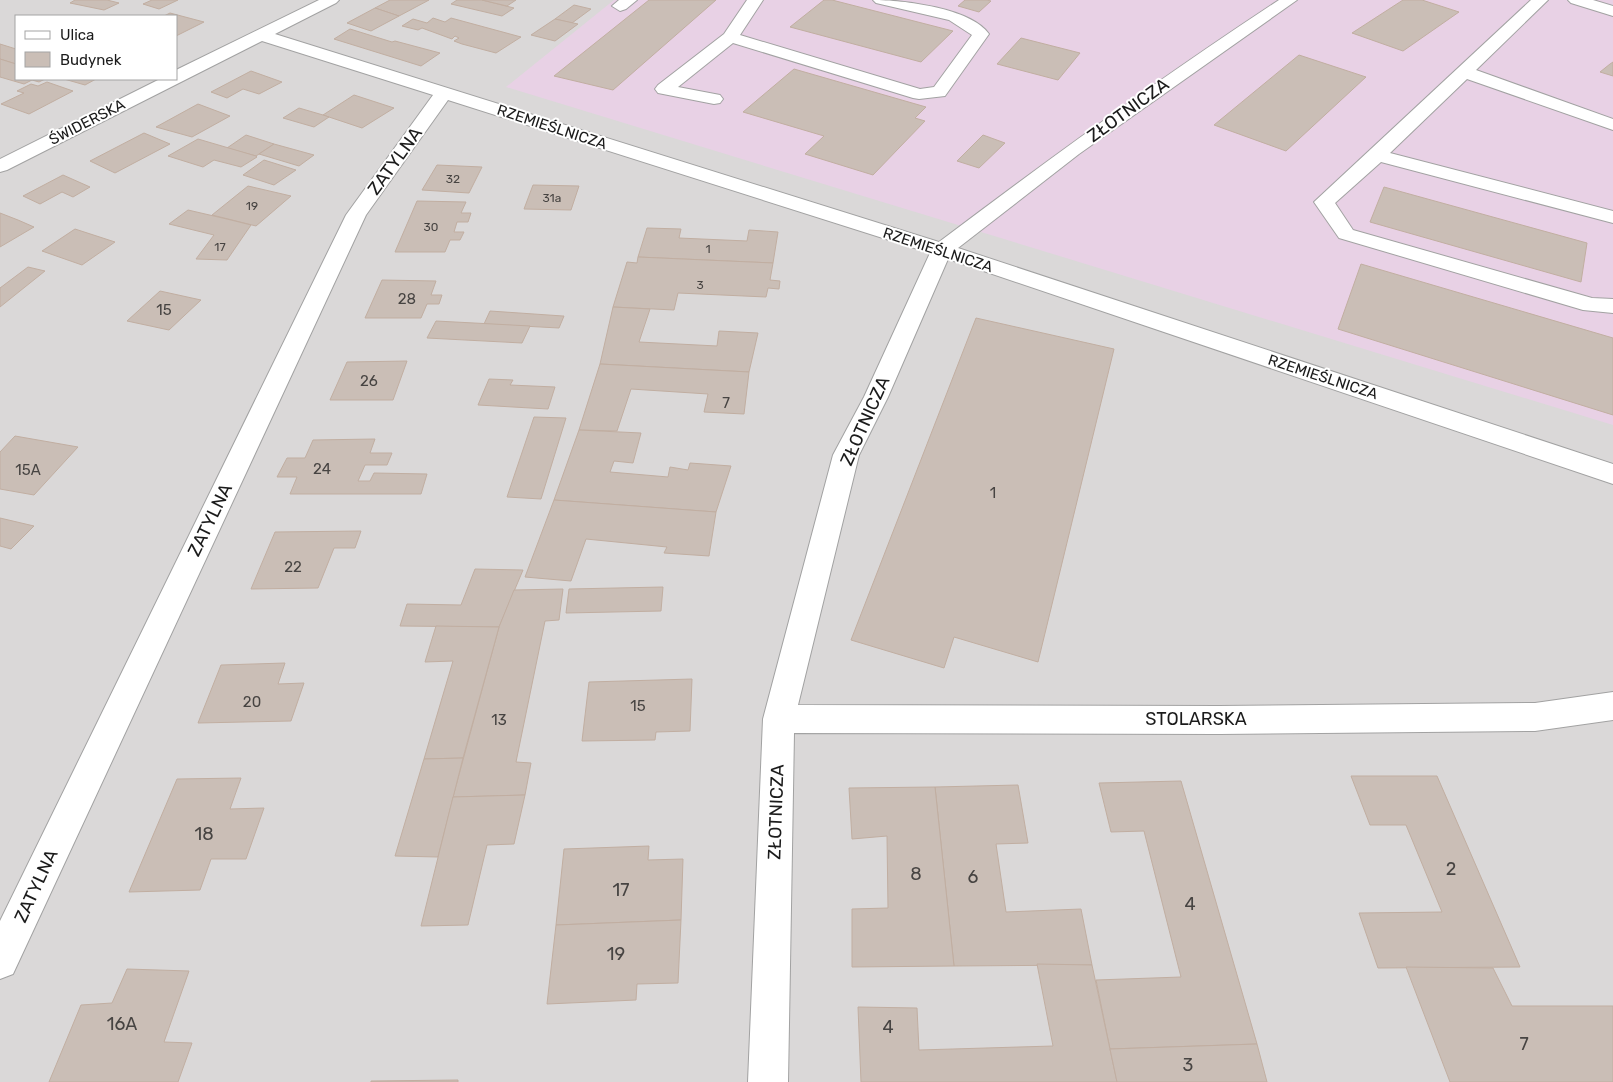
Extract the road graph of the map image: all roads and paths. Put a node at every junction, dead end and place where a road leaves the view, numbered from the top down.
1 (331, 0) edge
2 (755, 0) edge
3 (881, 0) edge
4 (1289, 0) edge
5 (1540, 0) edge
6 (1576, 0) edge
7 (1613, 11) edge
8 (260, 35) junction
9 (730, 37) junction
10 (1464, 72) junction
11 (178, 76) edge
12 (171, 80) edge
13 (444, 93) junction
14 (714, 99) dead end
15 (1613, 125) edge
16 (1377, 154) junction
17 (0, 166) edge
18 (1613, 217) edge
19 (942, 250) junction
20 (1613, 306) edge
21 (1613, 474) edge
22 (1613, 706) edge
23 (778, 719) junction
24 (0, 961) edge
25 (768, 1082) edge

1 - 8 street, ŚWIDERSKA
2 - 9 street
3 - 9 street
4 - 19 street, ZŁOTNICZA
5 - 10 street
6 - 7 street
8 - 11 street, ŚWIDERSKA
8 - 13 street, RZEMIEŚLNICZA
9 - 14 street
10 - 15 street
10 - 16 street
12 - 17 street, ŚWIDERSKA
13 - 19 street, RZEMIEŚLNICZA
13 - 24 street, ZATYLNA
16 - 18 street
16 - 20 street
19 - 21 street, RZEMIEŚLNICZA
19 - 23 street, ZŁOTNICZA
22 - 23 street, STOLARSKA
23 - 25 street, ZŁOTNICZA

